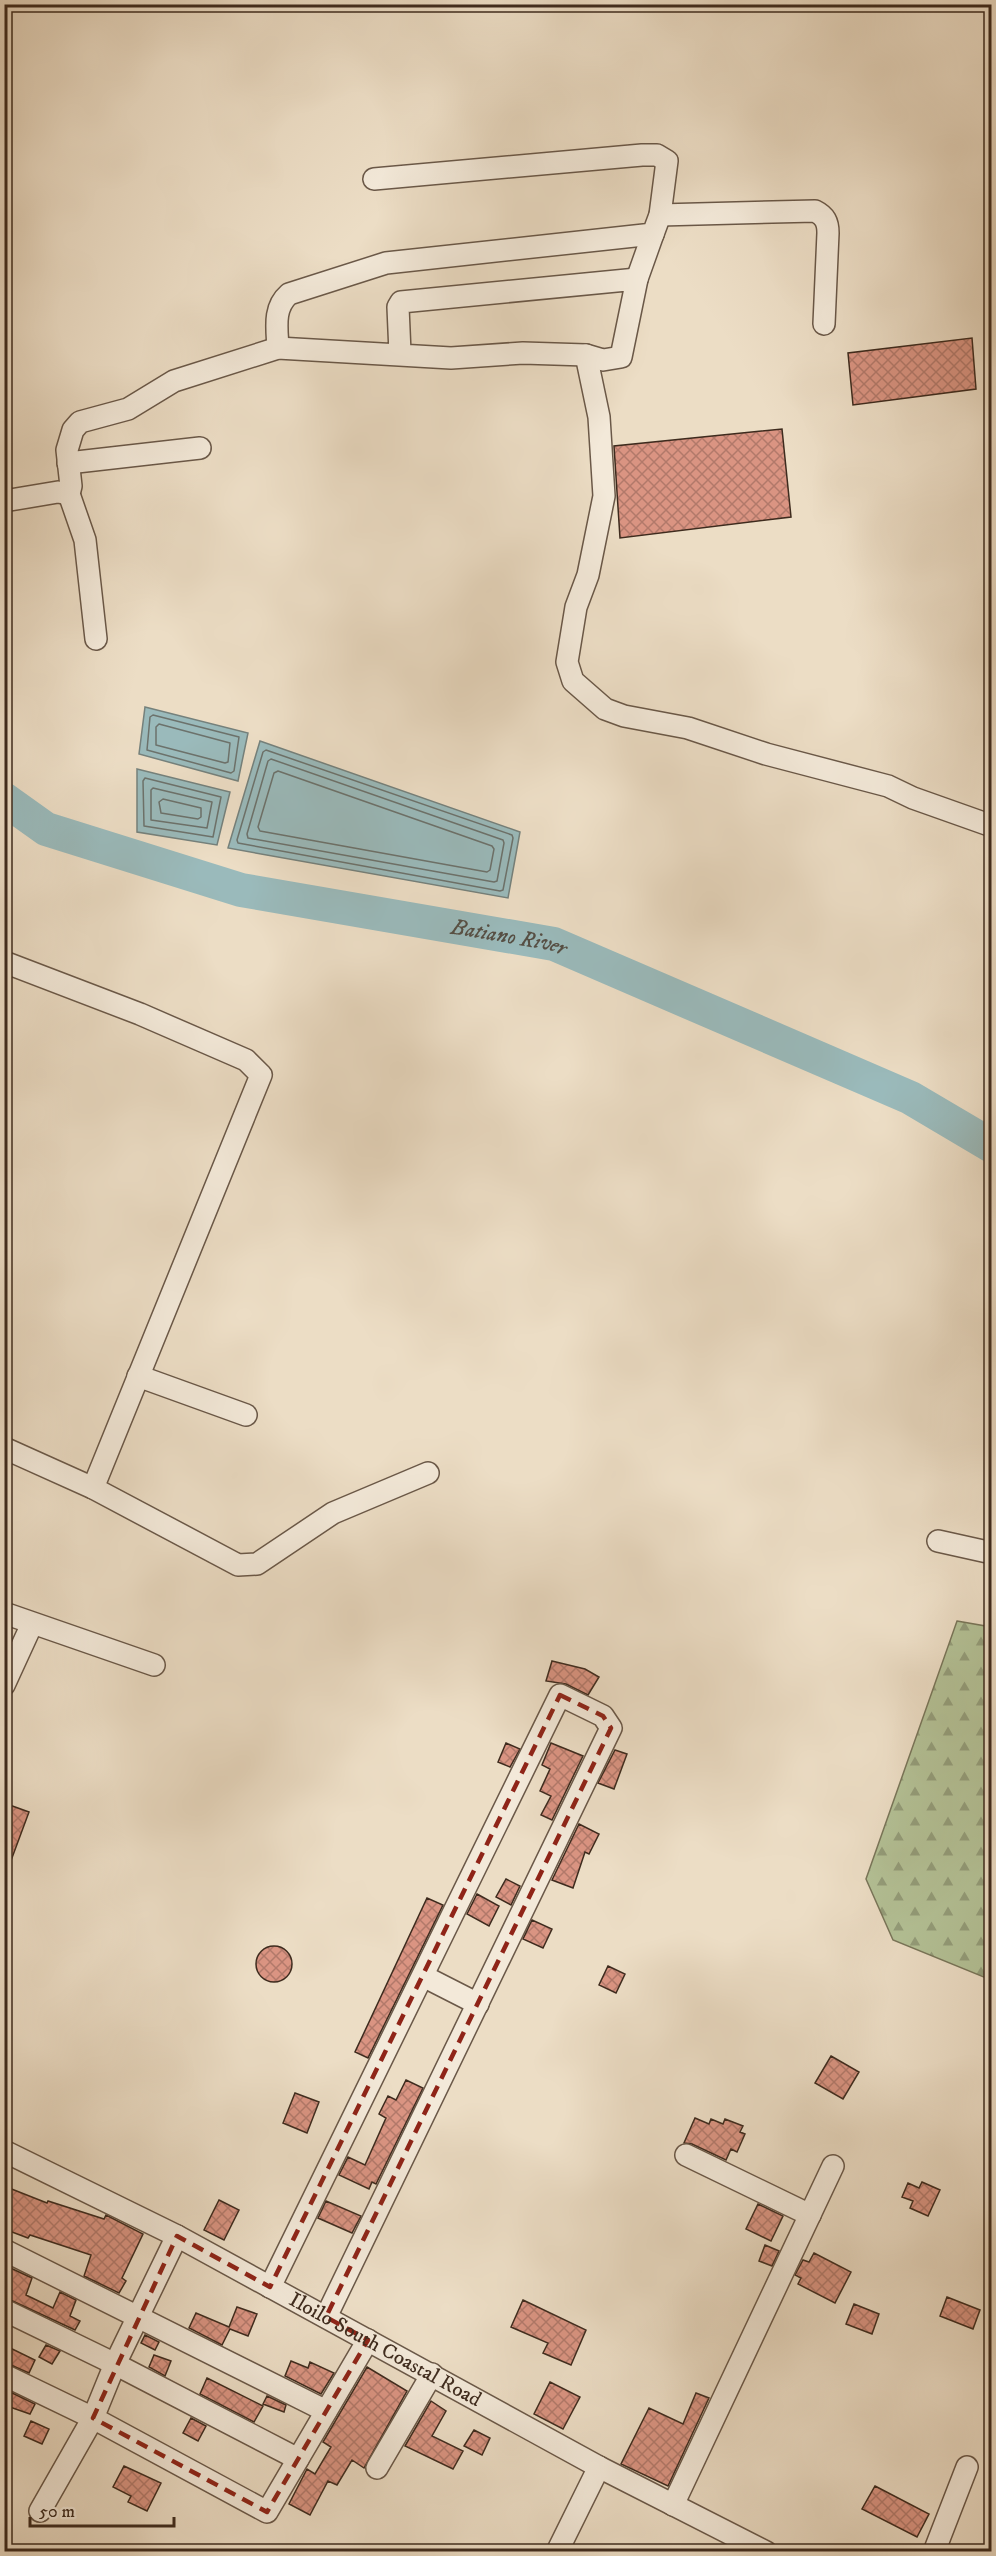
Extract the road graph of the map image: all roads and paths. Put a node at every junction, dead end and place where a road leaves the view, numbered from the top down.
1 (374, 179) dead end
2 (657, 225) junction
3 (637, 279) junction
4 (824, 324) dead end
5 (278, 348) junction
6 (400, 353) junction
7 (586, 355) junction
8 (200, 448) dead end
9 (68, 463) junction
10 (69, 494) junction
11 (4, 501) edge
12 (96, 639) dead end
13 (992, 826) edge
14 (4, 963) edge
15 (138, 1376) junction
16 (246, 1415) dead end
17 (4, 1448) edge
18 (428, 1473) dead end
19 (93, 1488) junction
20 (938, 1541) dead end
21 (992, 1553) edge
22 (4, 1612) edge
23 (32, 1624) junction
24 (154, 1665) dead end
25 (4, 1685) edge
26 (423, 1976) junction
27 (478, 2004) junction
28 (4, 2151) edge
29 (686, 2156) dead end
30 (833, 2166) dead end
31 (810, 2215) junction
32 (177, 2236) junction
33 (4, 2250) edge
34 (270, 2287) junction
35 (4, 2310) edge
36 (138, 2316) junction
37 (326, 2317) junction
38 (368, 2340) junction
39 (116, 2364) junction
40 (432, 2374) junction
41 (4, 2375) edge
42 (326, 2411) junction
43 (93, 2418) junction
44 (297, 2460) junction
45 (599, 2467) junction
46 (967, 2467) dead end
47 (377, 2468) dead end
48 (673, 2505) junction
49 (40, 2511) dead end
50 (558, 2552) edge
51 (766, 2552) edge
52 (934, 2552) edge

1 - 2 street
2 - 3 street
2 - 4 street
2 - 5 street
3 - 6 street
3 - 7 street
5 - 6 street
5 - 9 street
6 - 7 street
7 - 13 street
8 - 9 street
9 - 10 street
10 - 11 street
10 - 12 street
14 - 15 street
15 - 16 street
15 - 19 street
17 - 19 street
18 - 19 street
20 - 21 street
22 - 23 street
23 - 24 street
23 - 25 street
26 - 27 street
26 - 27 street
26 - 34 street
27 - 37 street
28 - 32 street, Iloilo South Coastal Road
29 - 31 street
30 - 31 street
31 - 48 street
32 - 34 street, Iloilo South Coastal Road
32 - 36 street
33 - 36 street
34 - 37 street, Iloilo South Coastal Road
35 - 39 street
36 - 39 street
36 - 42 street
37 - 38 street, Iloilo South Coastal Road
38 - 40 street, Iloilo South Coastal Road
38 - 42 street
39 - 43 street
39 - 44 street
40 - 45 street, Iloilo South Coastal Road
40 - 47 street
41 - 43 street
42 - 44 street
43 - 44 street
43 - 49 street
45 - 48 street, Iloilo South Coastal Road
45 - 50 street
46 - 52 street
48 - 51 street, Iloilo South Coastal Road

